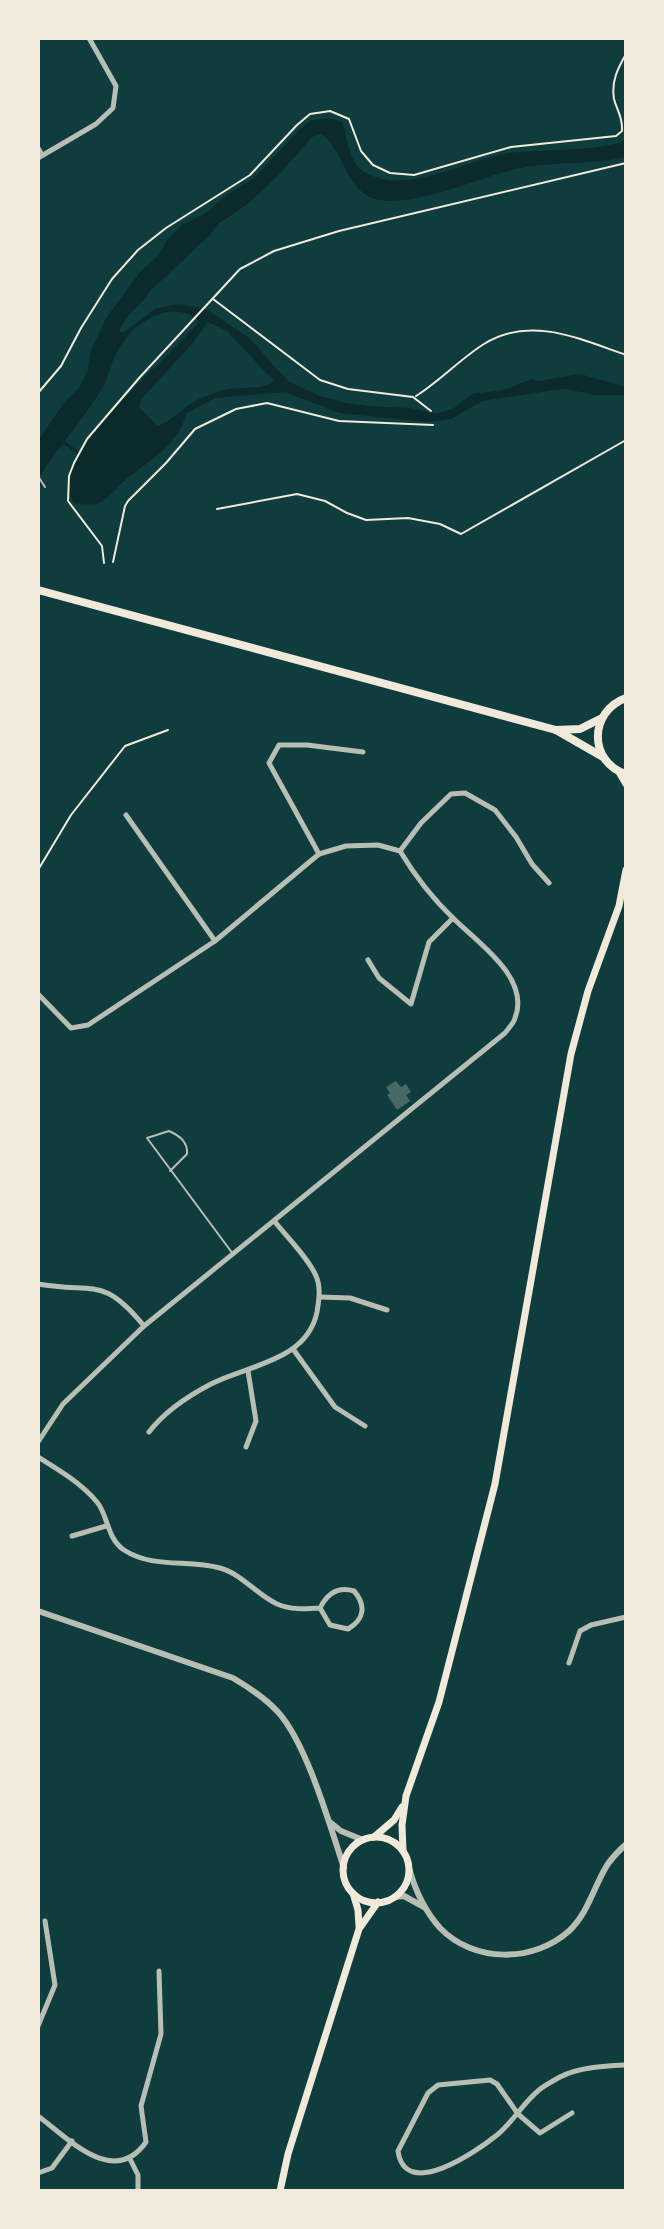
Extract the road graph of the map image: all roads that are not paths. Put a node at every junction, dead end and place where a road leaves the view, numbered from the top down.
1 (89, 38) edge
2 (38, 148) edge
3 (40, 157) edge
4 (38, 476) edge
5 (45, 487) dead end
6 (38, 590) edge
7 (624, 696) edge
8 (601, 719) junction
9 (556, 730) junction
10 (363, 752) dead end
11 (603, 757) junction
12 (622, 773) edge
13 (626, 784) edge
14 (126, 815) dead end
15 (400, 851) junction
16 (319, 854) junction
17 (626, 870) edge
18 (549, 883) dead end
19 (453, 918) junction
20 (215, 941) junction
21 (368, 960) dead end
22 (38, 994) edge
23 (170, 1171) junction
24 (275, 1222) junction
25 (233, 1255) junction
26 (38, 1284) edge
27 (320, 1297) junction
28 (387, 1310) dead end
29 (144, 1326) junction
30 (293, 1349) junction
31 (248, 1371) junction
32 (365, 1426) dead end
33 (149, 1432) dead end
34 (38, 1442) edge
35 (246, 1447) dead end
36 (38, 1457) edge
37 (106, 1526) junction
38 (72, 1536) dead end
39 (320, 1608) junction
40 (38, 1611) edge
41 (626, 1617) edge
42 (569, 1663) dead end
43 (404, 1805) junction
44 (328, 1820) junction
45 (374, 1837) junction
46 (363, 1840) junction
47 (626, 1844) edge
48 (403, 1851) junction
49 (344, 1868) junction
50 (409, 1868) junction
51 (353, 1893) junction
52 (394, 1897) junction
53 (378, 1902) junction
54 (427, 1909) junction
55 (45, 1921) dead end
56 (359, 1929) junction
57 (159, 1971) dead end
58 (38, 2026) edge
59 (626, 2065) edge
60 (572, 2113) dead end
61 (518, 2114) junction
62 (38, 2116) edge
63 (72, 2141) junction
64 (130, 2159) junction
65 (38, 2173) edge
66 (138, 2191) edge
67 (280, 2191) edge

1 - 3 street
2 - 3 street
4 - 5 lane
6 - 9 main road
7 - 8 main road
8 - 9 main road
8 - 11 main road
9 - 11 main road
10 - 16 street
11 - 12 main road
12 - 13 main road
14 - 20 street
15 - 16 street
15 - 18 street
15 - 19 street
16 - 20 street
17 - 43 main road
19 - 21 street
19 - 24 street
20 - 22 street
23 - 23 lane
23 - 25 lane
24 - 25 street
24 - 27 street
25 - 29 street
26 - 29 street
27 - 28 street
27 - 30 street
29 - 34 street
30 - 31 street
30 - 32 street
31 - 33 street
31 - 35 street
36 - 37 street
37 - 38 street
37 - 39 street
39 - 39 street
40 - 44 street
41 - 42 street
43 - 45 main road
43 - 48 main road
44 - 46 street
44 - 49 street
45 - 46 main road
45 - 48 main road
46 - 49 main road
47 - 54 street
48 - 50 main road
49 - 51 main road
50 - 52 main road
50 - 54 street
51 - 53 main road
51 - 56 main road
52 - 53 main road
52 - 54 street
53 - 56 main road
55 - 58 street
56 - 67 main road
57 - 64 street
59 - 61 street
60 - 61 street
61 - 61 street
62 - 63 street
63 - 64 street
63 - 65 street
64 - 66 street

